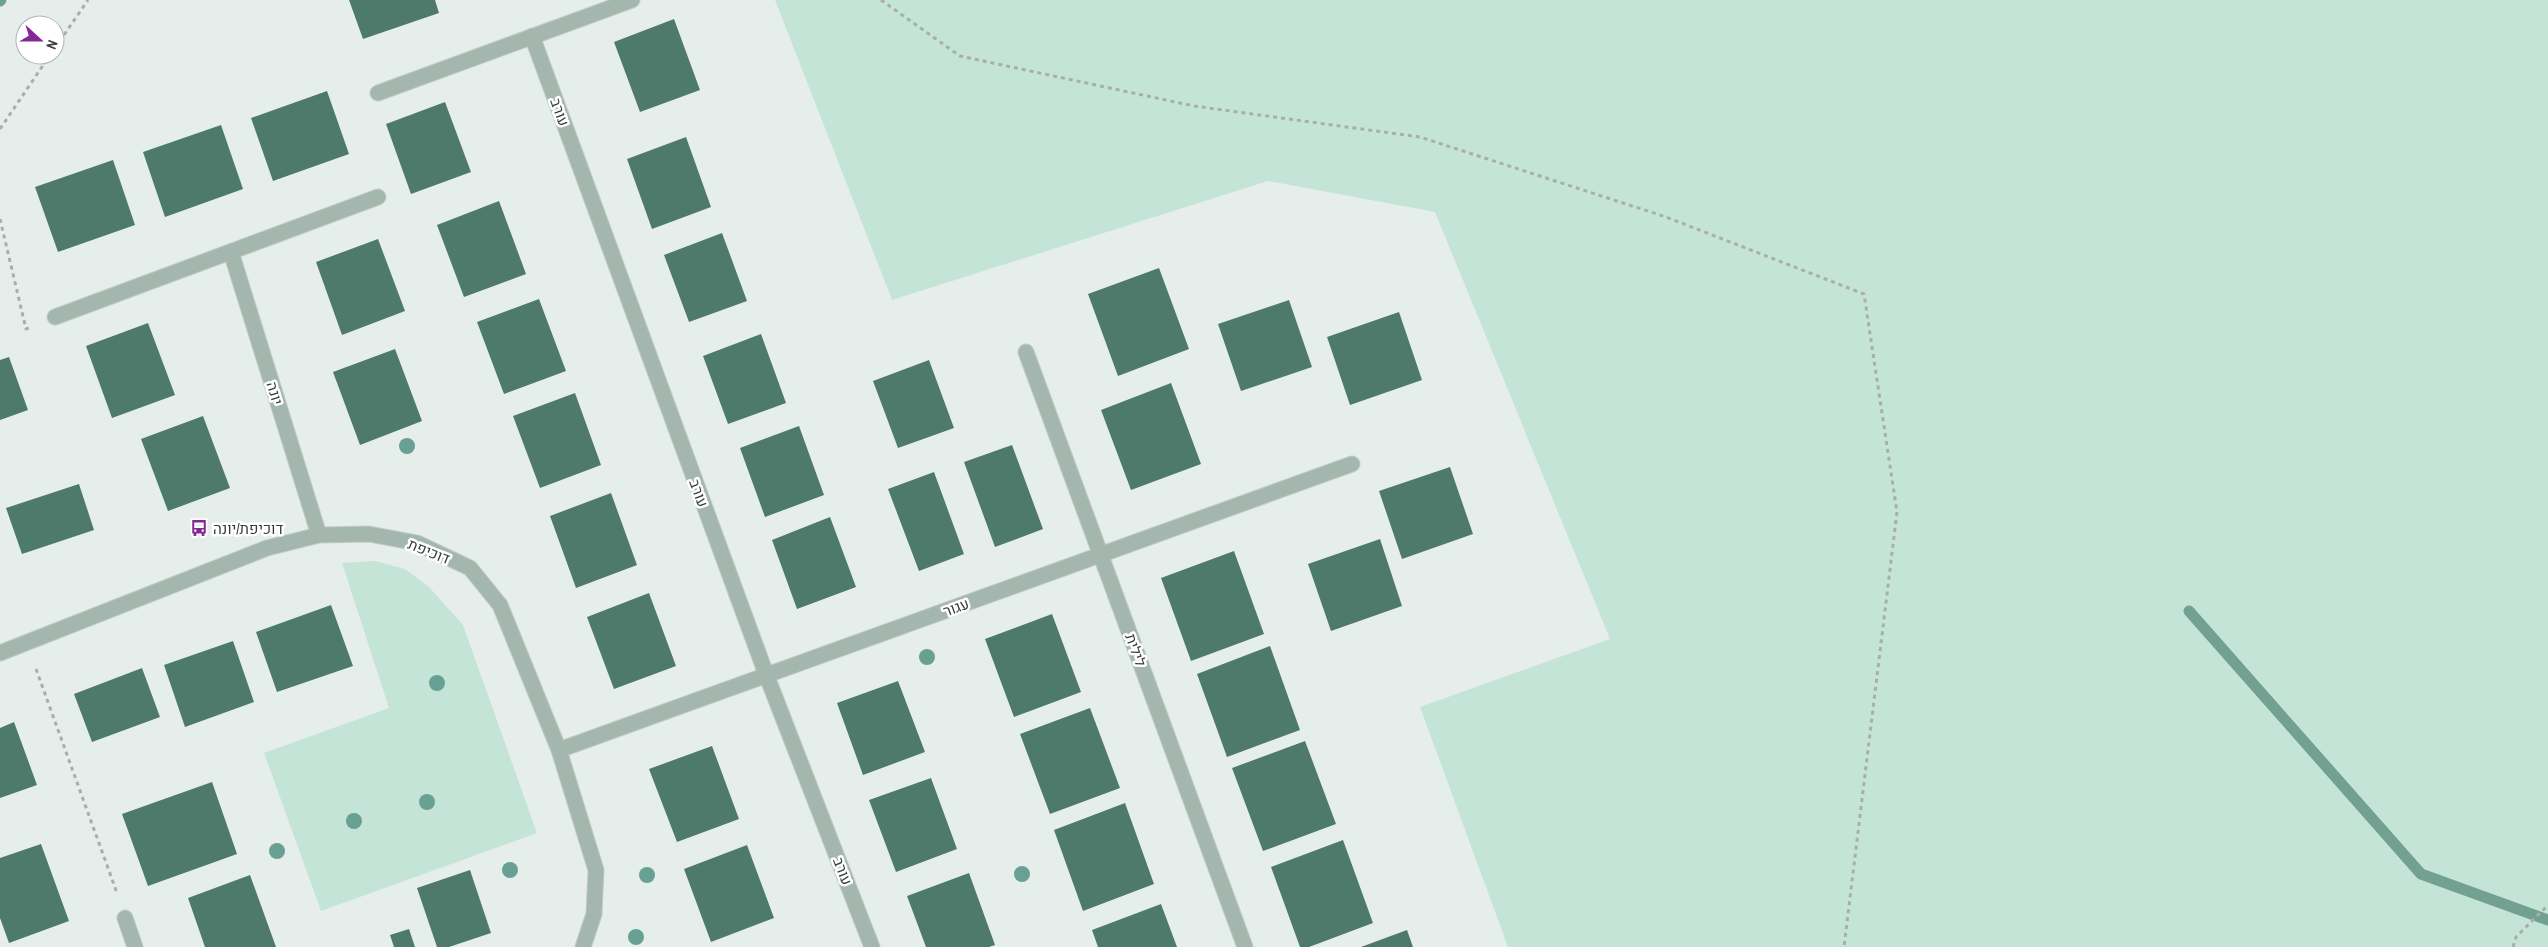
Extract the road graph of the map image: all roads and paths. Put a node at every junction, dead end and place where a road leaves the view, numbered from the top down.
1 (88, 0) edge
2 (632, 0) edge
3 (881, 0) edge
4 (65, 33) edge
5 (532, 36) junction
6 (43, 65) edge
7 (378, 93) dead end
8 (0, 129) edge
9 (378, 197) dead end
10 (0, 218) edge
11 (231, 252) junction
12 (55, 317) joint
13 (1026, 352) dead end
14 (1352, 464) dead end
15 (319, 535) junction
16 (1101, 555) junction
17 (26, 642) junction
18 (0, 652) edge
19 (766, 674) junction
20 (559, 750) junction
21 (2548, 905) edge
22 (125, 918) joint
23 (135, 947) edge
24 (583, 947) edge
25 (872, 947) edge
26 (1245, 947) edge
27 (1844, 947) edge
28 (2513, 947) edge

1 - 4 path
2 - 5 street
3 - 27 path
5 - 7 street
5 - 19 street, עורב
6 - 8 path
9 - 11 street
10 - 12 path
11 - 12 street
11 - 15 street, יונה
13 - 16 street, לילית
14 - 16 street, עגור
15 - 17 street, דוכיפת
15 - 20 street, דוכיפת
16 - 19 street, עגור
16 - 26 street, לילית
17 - 18 street, דוכיפת
17 - 22 path
19 - 20 street, עגור
19 - 25 street, עורב
20 - 24 street, דוכיפת
21 - 28 path
22 - 23 street

